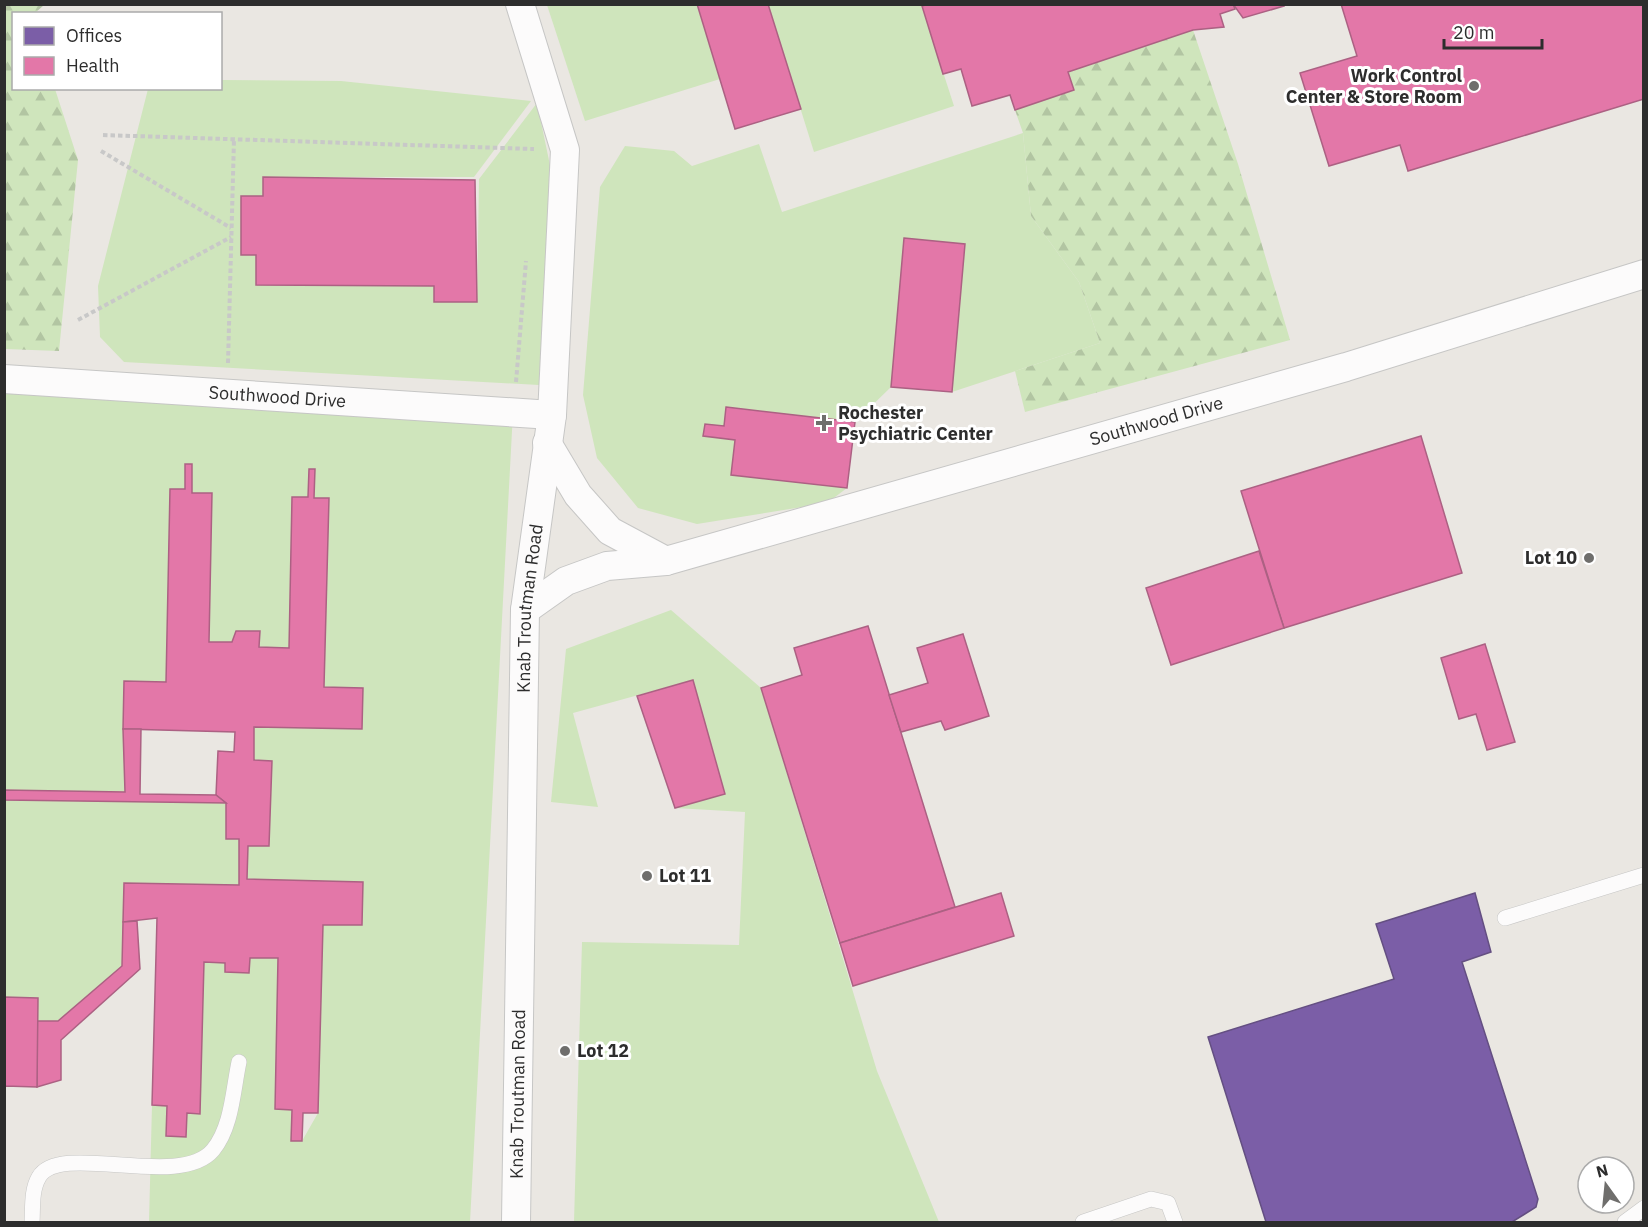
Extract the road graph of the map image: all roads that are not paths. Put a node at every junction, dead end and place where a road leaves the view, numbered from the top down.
1 (520, 4) edge
2 (1644, 274) edge
3 (4, 379) edge
4 (552, 415) junction
5 (547, 443) junction
6 (666, 561) junction
7 (525, 610) junction
8 (1644, 875) edge
9 (1505, 918) dead end
10 (239, 1062) dead end
11 (1644, 1208) edge
12 (32, 1222) edge
13 (516, 1222) edge
14 (1083, 1222) edge
15 (1175, 1222) edge
16 (1625, 1222) edge

1 - 4 street, Knab Troutman Road
2 - 6 street, Southwood Drive
3 - 4 street, Southwood Drive
4 - 5 street, Knab Troutman Road
5 - 6 street
5 - 7 street, Knab Troutman Road
6 - 7 street, Southwood Drive
7 - 13 street, Knab Troutman Road
8 - 9 lane
10 - 12 lane
11 - 16 lane
14 - 15 lane

